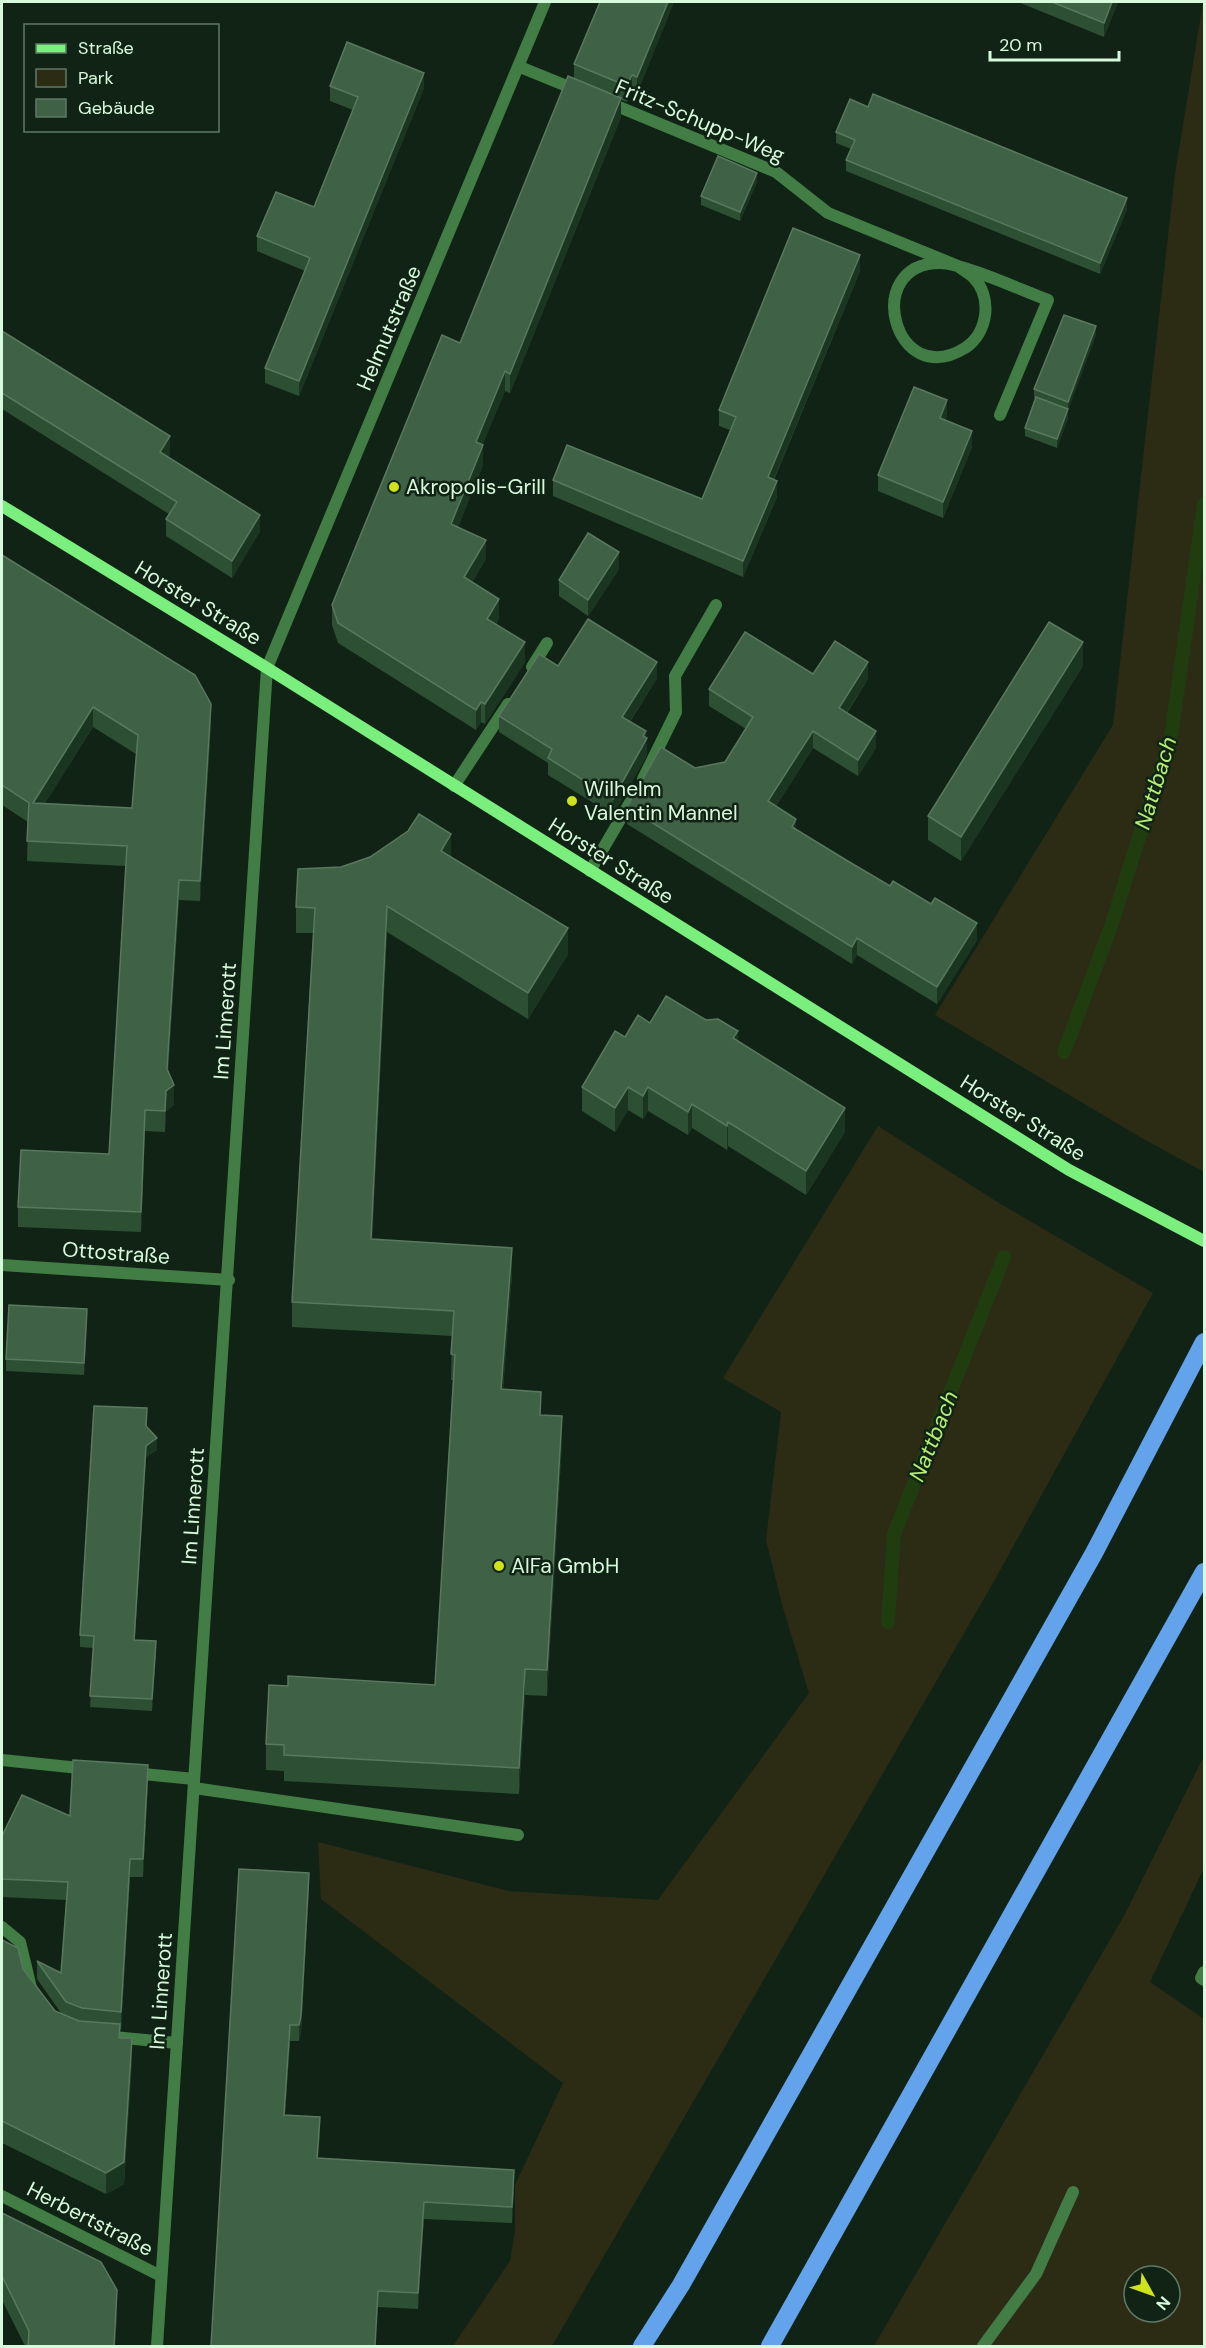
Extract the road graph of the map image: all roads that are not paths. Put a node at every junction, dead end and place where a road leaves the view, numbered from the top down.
1 (545, 2) edge
2 (520, 66) junction
3 (958, 267) junction
4 (1000, 415) dead end
5 (2, 506) edge
6 (716, 605) dead end
7 (547, 643) dead end
8 (267, 668) junction
9 (454, 786) junction
10 (590, 871) junction
11 (1204, 1241) edge
12 (2, 1265) edge
13 (229, 1280) junction
14 (1204, 1342) edge
15 (1204, 1572) edge
16 (2, 1760) edge
17 (194, 1784) junction
18 (518, 1834) dead end
19 (2, 1927) edge
20 (1204, 1972) edge
21 (1204, 1980) edge
22 (36, 1995) edge
23 (91, 2035) edge
24 (177, 2043) junction
25 (1073, 2192) dead end
26 (2, 2196) edge
27 (160, 2276) junction
28 (157, 2346) edge
29 (642, 2346) edge
30 (770, 2346) edge
31 (983, 2346) edge

1 - 2 street, Helmutstraße
2 - 3 street, Fritz-Schupp-Weg
2 - 8 street, Helmutstraße
3 - 3 street, Fritz-Schupp-Weg
3 - 4 street, Fritz-Schupp-Weg
5 - 8 main road, Horster Straße
6 - 10 street
7 - 9 street
8 - 9 main road, Horster Straße
8 - 13 street, Im Linnerott
9 - 10 main road, Horster Straße
10 - 11 main road, Horster Straße
12 - 13 street, Ottostraße
13 - 17 street, Im Linnerott
14 - 29 highway
15 - 30 highway
16 - 17 street
17 - 18 street
17 - 24 street, Im Linnerott
19 - 22 street
20 - 21 street
23 - 24 street
24 - 27 street, Im Linnerott
25 - 31 street
26 - 27 street, Herbertstraße
27 - 28 street, Im Linnerott

